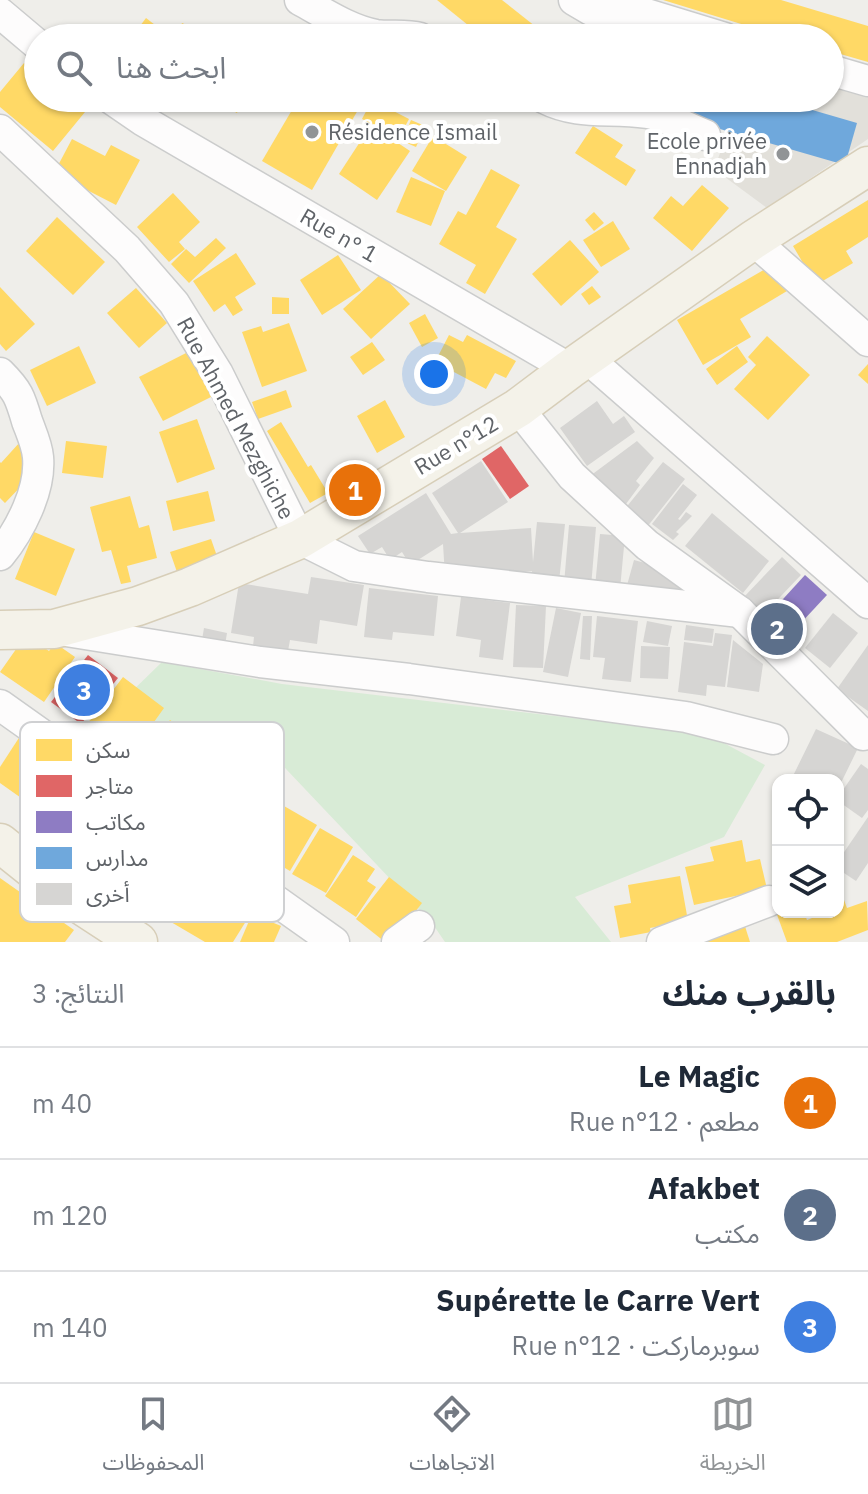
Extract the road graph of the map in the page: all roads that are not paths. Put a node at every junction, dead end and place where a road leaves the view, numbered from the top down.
1 (300, 0) edge
2 (574, 0) edge
3 (0, 13) edge
4 (343, 24) edge
5 (679, 24) edge
6 (24, 33) edge
7 (844, 74) edge
8 (868, 81) edge
9 (131, 112) edge
10 (635, 112) edge
11 (0, 130) edge
12 (705, 135) dead end
13 (868, 166) edge
14 (753, 240) junction
15 (868, 341) edge
16 (578, 363) junction
17 (0, 373) edge
18 (518, 408) junction
19 (300, 539) junction
20 (0, 555) edge
21 (868, 603) edge
22 (740, 612) junction
23 (54, 629) junction
24 (0, 630) edge
25 (0, 705) edge
26 (24, 722) edge
27 (863, 735) dead end
28 (773, 739) dead end
29 (0, 843) edge
30 (20, 859) edge
31 (769, 901) dead end
32 (284, 907) edge
33 (107, 922) edge
34 (138, 942) edge
35 (334, 942) edge
36 (662, 942) edge

1 - 4 street
2 - 5 street
3 - 6 street
7 - 8 street
9 - 16 street, Rue n° 1
10 - 12 street
11 - 19 street, Rue Ahmed Mezghiche
13 - 14 main road, Rue n°12
14 - 15 street
14 - 16 main road, Rue n°12
16 - 18 main road, Rue n°12
16 - 21 street, Rue n° 1
17 - 20 street
18 - 19 main road, Rue n°12
18 - 22 street
19 - 22 street
19 - 23 main road, Rue n°12
22 - 27 street
23 - 24 main road, Rue n°12
23 - 28 street
25 - 26 street
29 - 30 main road
31 - 36 street
32 - 35 street
33 - 34 main road

